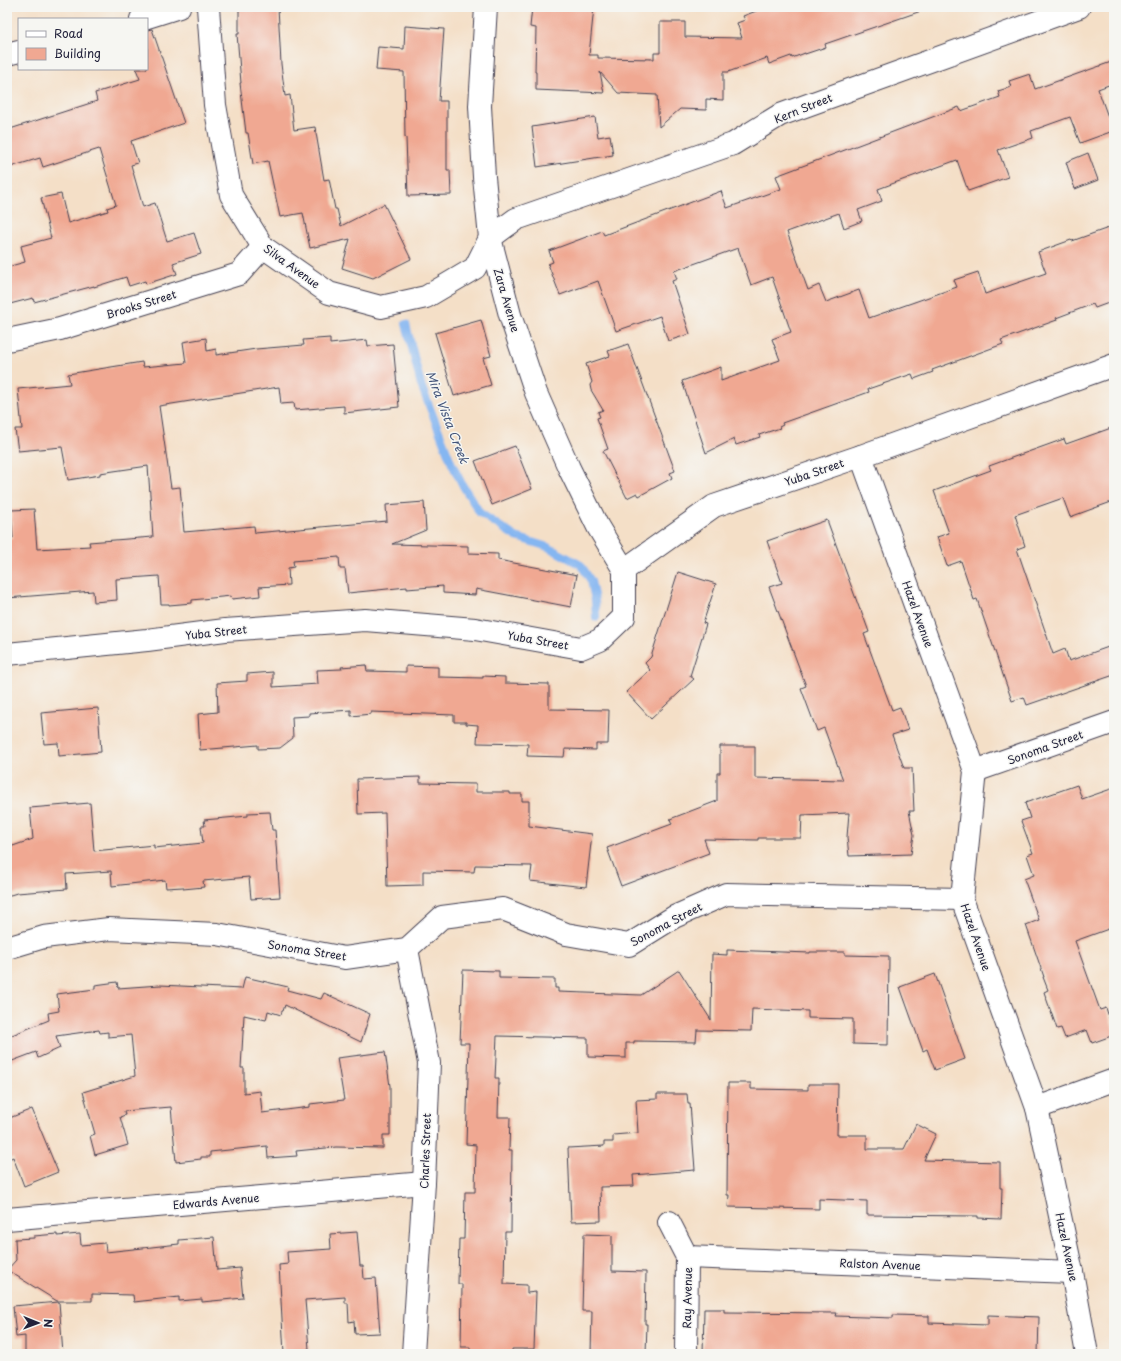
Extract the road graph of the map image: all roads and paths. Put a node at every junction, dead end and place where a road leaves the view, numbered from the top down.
1 (179, 7) edge
2 (208, 7) edge
3 (486, 7) edge
4 (1079, 7) edge
5 (144, 18) edge
6 (18, 51) edge
7 (7, 54) edge
8 (490, 238) junction
9 (263, 247) junction
10 (7, 340) edge
11 (1114, 366) edge
12 (861, 456) junction
13 (624, 570) junction
14 (7, 654) edge
15 (1114, 722) edge
16 (975, 771) junction
17 (962, 899) junction
18 (7, 948) edge
19 (407, 949) junction
20 (1114, 1080) edge
21 (1037, 1108) junction
22 (424, 1183) junction
23 (7, 1219) edge
24 (669, 1222) dead end
25 (687, 1257) junction
26 (1072, 1272) junction
27 (413, 1354) edge
28 (686, 1354) edge
29 (1087, 1354) edge

1 - 5 street
2 - 9 street, Silva Avenue
3 - 8 street, Zara Avenue
4 - 8 street, Kern Street
6 - 7 street
8 - 9 street, Silva Avenue
8 - 13 street, Zara Avenue
9 - 10 street, Brooks Street
11 - 12 street, Yuba Street
12 - 13 street, Yuba Street
12 - 16 street, Hazel Avenue
13 - 14 street, Yuba Street
15 - 16 street, Sonoma Street
16 - 17 street, Hazel Avenue
17 - 19 street, Sonoma Street
17 - 21 street, Hazel Avenue
18 - 19 street, Sonoma Street
19 - 22 street, Charles Street
20 - 21 street
21 - 26 street, Hazel Avenue
22 - 23 street, Edwards Avenue
22 - 27 street, Charles Street
24 - 25 street, Ray Avenue
25 - 26 street, Ralston Avenue
25 - 28 street, Ray Avenue
26 - 29 street, Hazel Avenue

